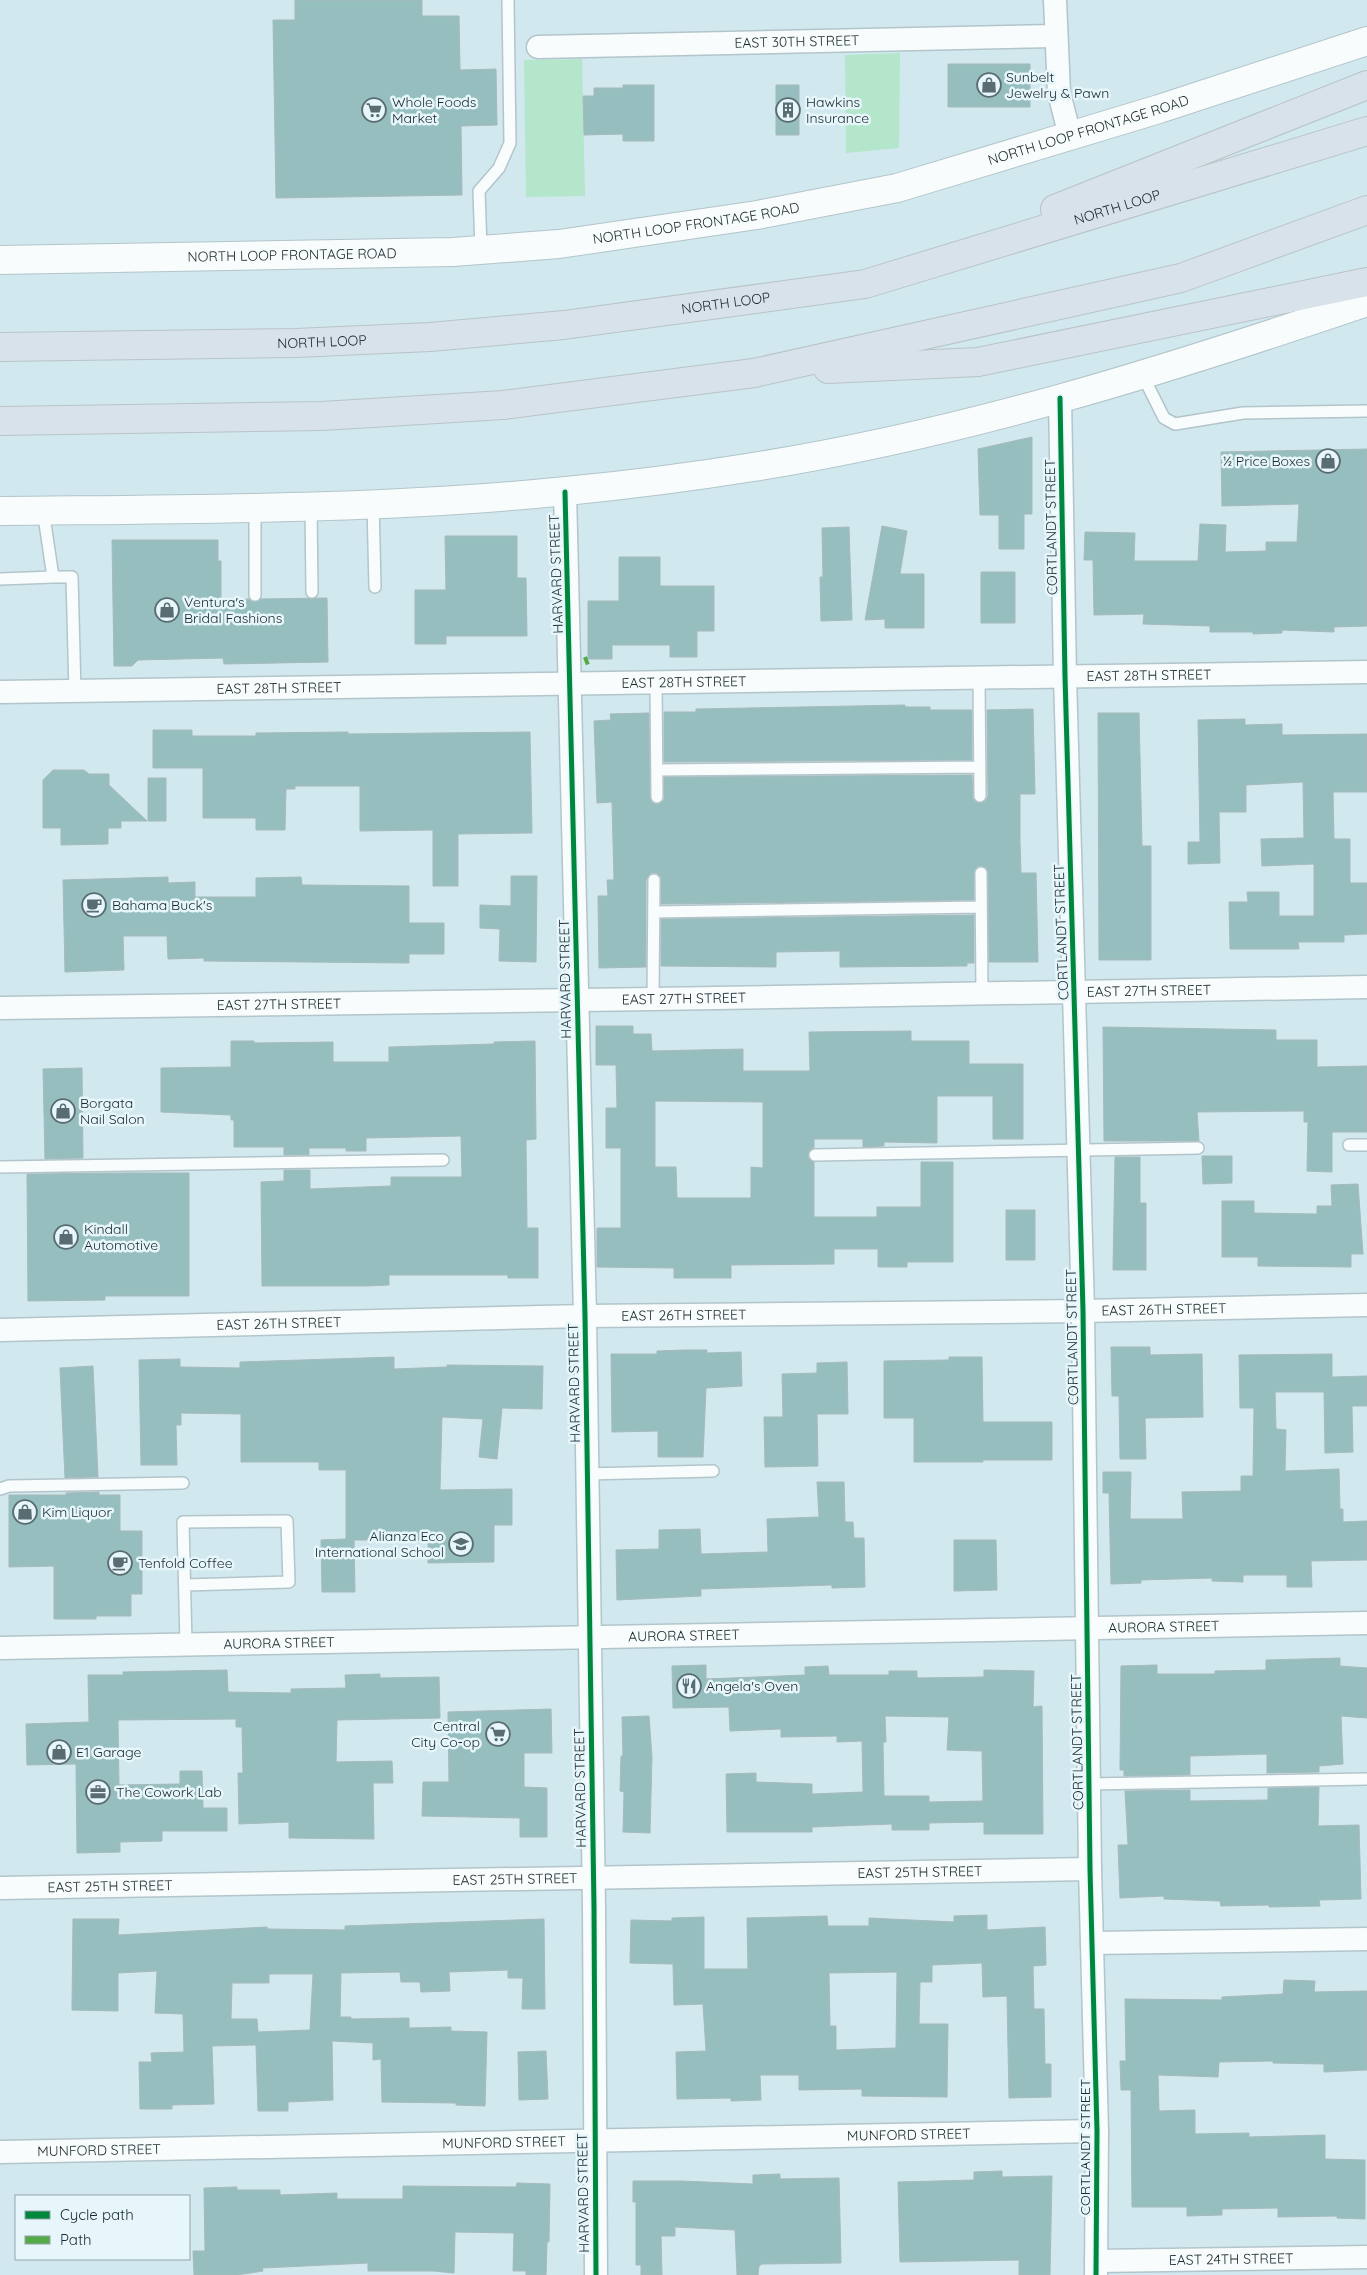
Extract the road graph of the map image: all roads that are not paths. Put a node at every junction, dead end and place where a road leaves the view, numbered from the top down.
1 (508, 0) edge
2 (1055, 0) edge
3 (1055, 36) junction
4 (1367, 41) edge
5 (538, 47) dead end
6 (1367, 85) edge
7 (1367, 132) edge
8 (1070, 136) junction
9 (1367, 210) edge
10 (480, 249) junction
11 (0, 260) edge
12 (1367, 282) edge
13 (865, 284) junction
14 (1367, 302) edge
15 (0, 348) edge
16 (754, 372) junction
17 (1143, 376) junction
18 (1060, 398) junction
19 (1367, 411) edge
20 (0, 420) edge
21 (565, 492) junction
22 (373, 503) junction
23 (311, 506) junction
24 (255, 508) junction
25 (43, 510) junction
26 (0, 511) edge
27 (53, 577) junction
28 (0, 579) edge
29 (375, 588) dead end
30 (312, 592) dead end
31 (255, 596) dead end
32 (1367, 672) edge
33 (1065, 676) junction
34 (979, 678) junction
35 (656, 684) junction
36 (570, 685) junction
37 (0, 692) edge
38 (75, 692) junction
39 (980, 766) junction
40 (657, 770) junction
41 (980, 796) dead end
42 (657, 797) dead end
43 (981, 873) dead end
44 (654, 880) dead end
45 (981, 907) junction
46 (654, 912) junction
47 (1367, 987) edge
48 (1074, 992) junction
49 (982, 994) junction
50 (653, 999) junction
51 (576, 1000) junction
52 (0, 1008) edge
53 (1349, 1145) dead end
54 (1367, 1145) edge
55 (1198, 1148) dead end
56 (1078, 1150) junction
57 (816, 1155) dead end
58 (443, 1160) dead end
59 (0, 1167) edge
60 (1367, 1304) edge
61 (1083, 1310) junction
62 (585, 1316) junction
63 (0, 1330) edge
64 (713, 1471) dead end
65 (586, 1474) junction
66 (183, 1484) dead end
67 (0, 1489) edge
68 (185, 1585) junction
69 (1367, 1623) edge
70 (1087, 1628) junction
71 (588, 1636) junction
72 (186, 1644) junction
73 (0, 1648) edge
74 (1367, 1779) edge
75 (1089, 1784) junction
76 (1090, 1869) junction
77 (593, 1876) junction
78 (0, 1888) edge
79 (1367, 1939) edge
80 (1092, 1943) junction
81 (1097, 2131) junction
82 (594, 2140) junction
83 (0, 2152) edge
84 (1367, 2257) edge
85 (1096, 2268) edge
86 (596, 2275) edge

1 - 10 lane
2 - 3 street
3 - 5 street, EAST 30TH STREET
3 - 8 street
4 - 8 main road, NORTH LOOP FRONTAGE ROAD
6 - 13 highway
7 - 13 highway, NORTH LOOP
8 - 10 main road, NORTH LOOP FRONTAGE ROAD
9 - 16 highway
10 - 11 main road, NORTH LOOP FRONTAGE ROAD
12 - 16 highway
13 - 15 highway, NORTH LOOP
14 - 17 main road
16 - 20 highway
17 - 18 main road
17 - 19 lane
18 - 21 main road
18 - 33 street, CORTLANDT STREET
21 - 22 main road
21 - 36 street, HARVARD STREET
22 - 23 main road
22 - 29 lane
23 - 24 main road
23 - 30 lane
24 - 25 main road
24 - 31 lane
25 - 26 main road
25 - 27 lane
27 - 28 lane
27 - 38 lane
32 - 33 street, EAST 28TH STREET
33 - 34 street, EAST 28TH STREET
33 - 48 street, CORTLANDT STREET
34 - 35 street, EAST 28TH STREET
34 - 39 lane
35 - 36 street, EAST 28TH STREET
35 - 40 lane
36 - 38 street, EAST 28TH STREET
36 - 51 street, HARVARD STREET
37 - 38 street, EAST 28TH STREET
39 - 40 lane
39 - 41 lane
40 - 42 lane
43 - 45 lane
44 - 46 lane
45 - 46 lane
45 - 49 lane
46 - 50 lane
47 - 48 street, EAST 27TH STREET
48 - 49 street, EAST 27TH STREET
48 - 56 street, CORTLANDT STREET
49 - 50 street, EAST 27TH STREET
50 - 51 street, EAST 27TH STREET
51 - 52 street, EAST 27TH STREET
51 - 62 street, HARVARD STREET
53 - 54 lane
55 - 56 lane
56 - 57 lane
56 - 61 street, CORTLANDT STREET
58 - 59 lane
60 - 61 street, EAST 26TH STREET
61 - 62 street, EAST 26TH STREET
61 - 70 street, CORTLANDT STREET
62 - 63 street, EAST 26TH STREET
62 - 65 street, HARVARD STREET
64 - 65 lane
65 - 71 street, HARVARD STREET
66 - 67 lane
68 - 68 lane
68 - 72 lane
69 - 70 street, AURORA STREET
70 - 71 street, AURORA STREET
70 - 75 street, CORTLANDT STREET
71 - 72 street, AURORA STREET
71 - 77 street, HARVARD STREET
72 - 73 street, AURORA STREET
74 - 75 lane
75 - 76 street, CORTLANDT STREET
76 - 77 street, EAST 25TH STREET
76 - 80 street, CORTLANDT STREET
77 - 78 street, EAST 25TH STREET
77 - 82 street, HARVARD STREET
79 - 80 street
80 - 81 street, CORTLANDT STREET
81 - 82 street, MUNFORD STREET
81 - 85 street, CORTLANDT STREET
82 - 83 street, MUNFORD STREET
82 - 86 street, HARVARD STREET
84 - 85 street, EAST 24TH STREET

